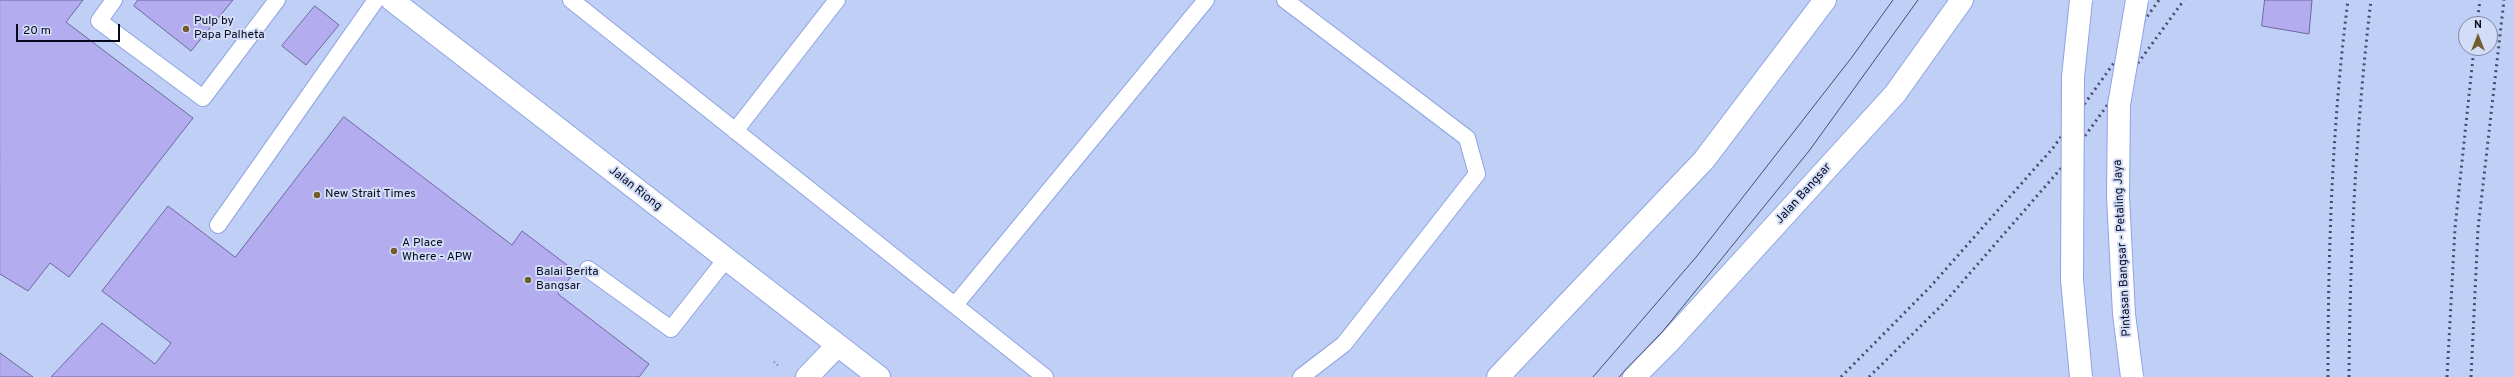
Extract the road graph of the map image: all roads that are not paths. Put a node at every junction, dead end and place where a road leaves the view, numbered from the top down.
1 (114, 0) edge
2 (276, 0) edge
3 (376, 0) edge
4 (392, 0) edge
5 (571, 0) edge
6 (837, 0) edge
7 (1206, 0) edge
8 (1285, 0) edge
9 (1825, 0) edge
10 (1962, 0) edge
11 (2081, 0) edge
12 (2137, 0) edge
13 (735, 131) junction
14 (218, 225) dead end
15 (726, 259) junction
16 (588, 269) dead end
17 (954, 305) junction
18 (838, 346) junction
19 (807, 377) edge
20 (879, 377) edge
21 (1045, 377) edge
22 (1301, 377) edge
23 (1498, 377) edge
24 (1634, 377) edge
25 (2082, 377) edge
26 (2132, 377) edge

1 - 2 lane
3 - 14 lane
4 - 15 main road, Jalan Riong
5 - 13 lane
6 - 13 lane
7 - 17 lane
8 - 22 lane
9 - 23 main road
10 - 24 main road, Jalan Bangsar
11 - 25 main road, bridge
12 - 26 main road, Pintasan Bangsar - Petaling Jaya, bridge
13 - 17 lane
15 - 16 lane
15 - 18 main road, Jalan Riong
17 - 21 lane
18 - 19 main road
18 - 20 main road, Jalan Riong

